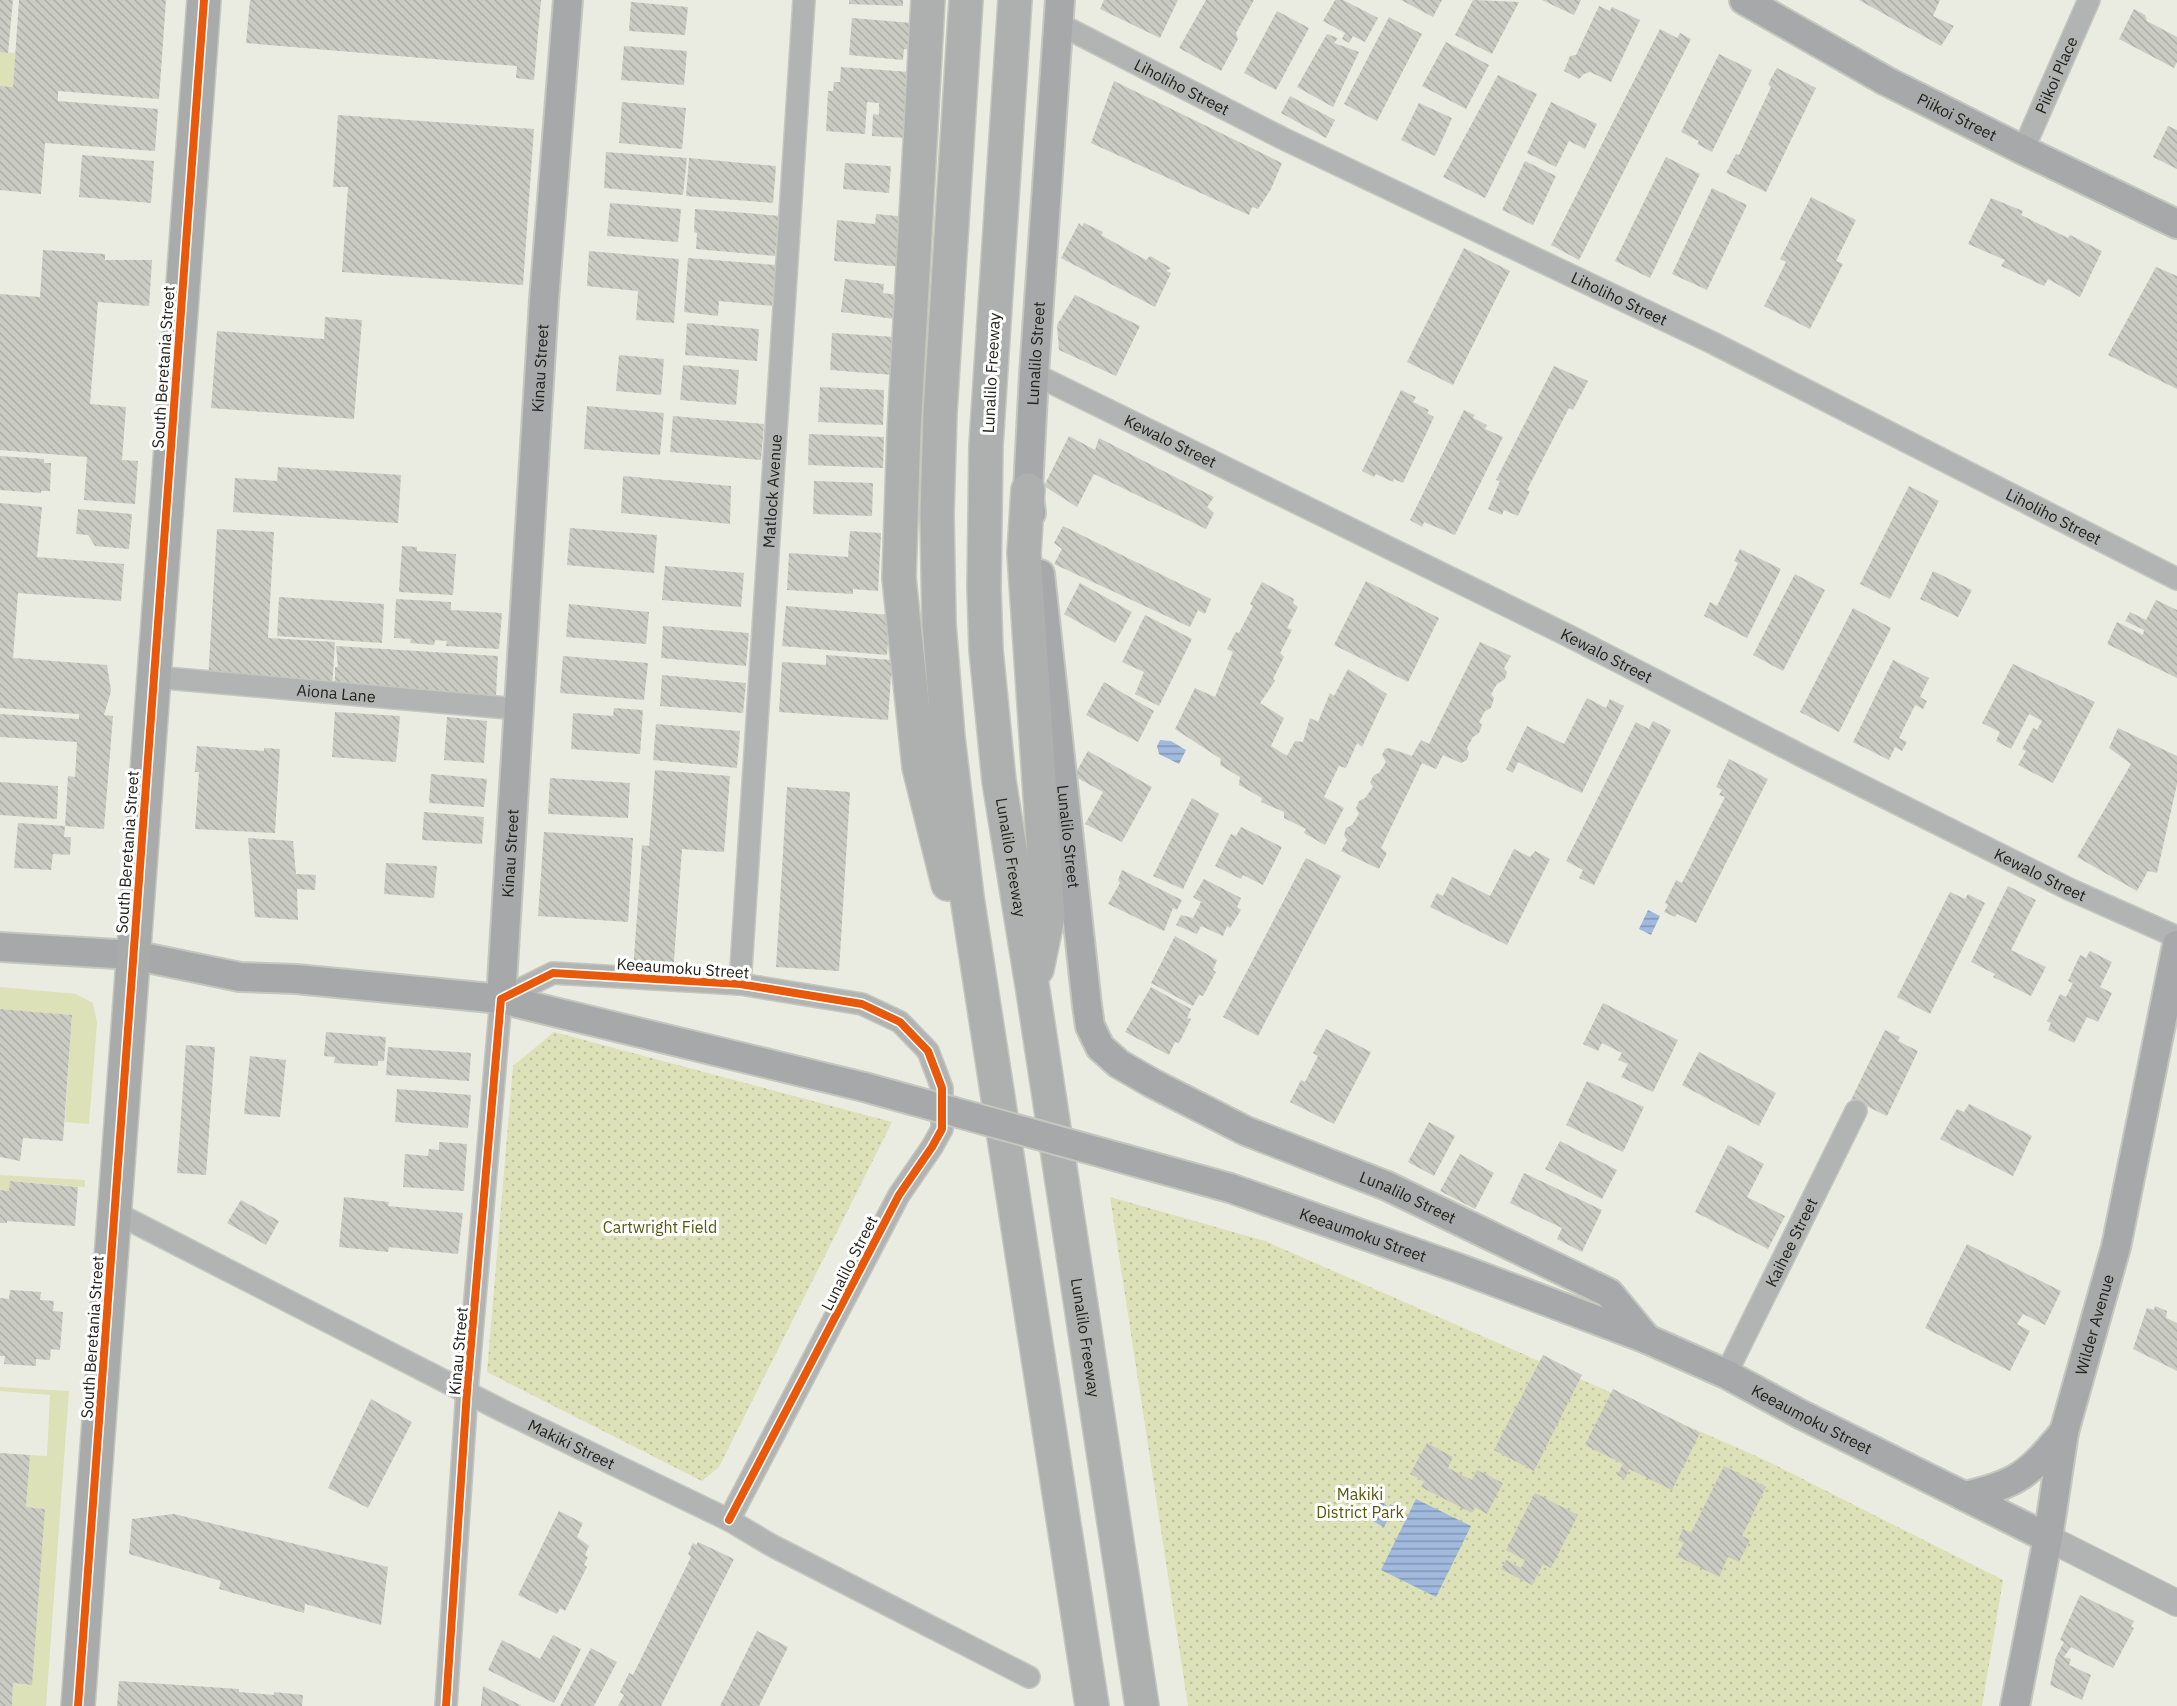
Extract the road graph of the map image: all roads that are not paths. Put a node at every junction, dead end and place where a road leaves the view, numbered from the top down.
1 (204, 0) edge
2 (568, 0) edge
3 (804, 0) edge
4 (928, 0) edge
5 (966, 0) edge
6 (1015, 0) edge
7 (1744, 0) edge
8 (2089, 0) edge
9 (1060, 12) edge
10 (2023, 150) junction
11 (2177, 224) edge
12 (1034, 374) junction
13 (1028, 490) junction
14 (2177, 579) edge
15 (154, 677) junction
16 (518, 709) junction
17 (2177, 937) edge
18 (2177, 945) edge
19 (0, 946) edge
20 (134, 956) junction
21 (740, 984) junction
22 (1033, 991) junction
23 (501, 999) junction
24 (900, 1022) joint
25 (992, 1062) junction
26 (1856, 1111) dead end
27 (114, 1212) junction
28 (1478, 1230) junction
29 (1461, 1269) junction
30 (1647, 1339) junction
31 (1726, 1374) junction
32 (467, 1391) junction
33 (2064, 1432) junction
34 (1964, 1496) junction
35 (729, 1520) junction
36 (2048, 1538) junction
37 (2177, 1603) edge
38 (1029, 1677) dead end
39 (78, 1706) edge
40 (446, 1706) edge
41 (1092, 1706) edge
42 (1142, 1706) edge
43 (2015, 1706) edge

1 - 15 main road, South Beretania Street
2 - 16 main road, Kinau Street
3 - 21 street, Matlock Avenue
4 - 25 highway
5 - 25 highway
6 - 22 highway, Lunalilo Freeway
7 - 10 main road, Piikoi Street
8 - 10 street, Piikoi Place
9 - 12 main road, Lunalilo Street
9 - 14 street, Liholiho Street
10 - 11 main road, Piikoi Street
12 - 13 main road, Lunalilo Street
12 - 17 street, Kewalo Street
13 - 22 highway
13 - 28 main road, Lunalilo Street
15 - 16 street, Aiona Lane
15 - 20 main road, South Beretania Street
16 - 23 main road, Kinau Street
18 - 33 main road, Wilder Avenue
19 - 20 main road, Keeaumoku Street
20 - 23 main road, Keeaumoku Street
20 - 27 main road, South Beretania Street
21 - 23 street, Keeaumoku Street
21 - 24 street, Keeaumoku Street
22 - 42 highway, Lunalilo Freeway
23 - 29 main road, Keeaumoku Street, bridge
23 - 32 street, Kinau Street
24 - 35 street, Lunalilo Street
25 - 41 highway
26 - 31 street, Kaihee Street
27 - 32 street, Makiki Street
27 - 39 main road, South Beretania Street
28 - 29 main road
28 - 30 main road, Lunalilo Street
29 - 30 main road, Keeaumoku Street
30 - 31 main road, Keeaumoku Street
31 - 34 main road, Keeaumoku Street
32 - 35 street, Makiki Street
32 - 40 street, Kinau Street
33 - 34 main road
33 - 36 main road, Wilder Avenue
34 - 36 main road, Keeaumoku Street
35 - 38 street, Makiki Street
36 - 37 street, Keeaumoku Street
36 - 43 main road, Wilder Avenue

